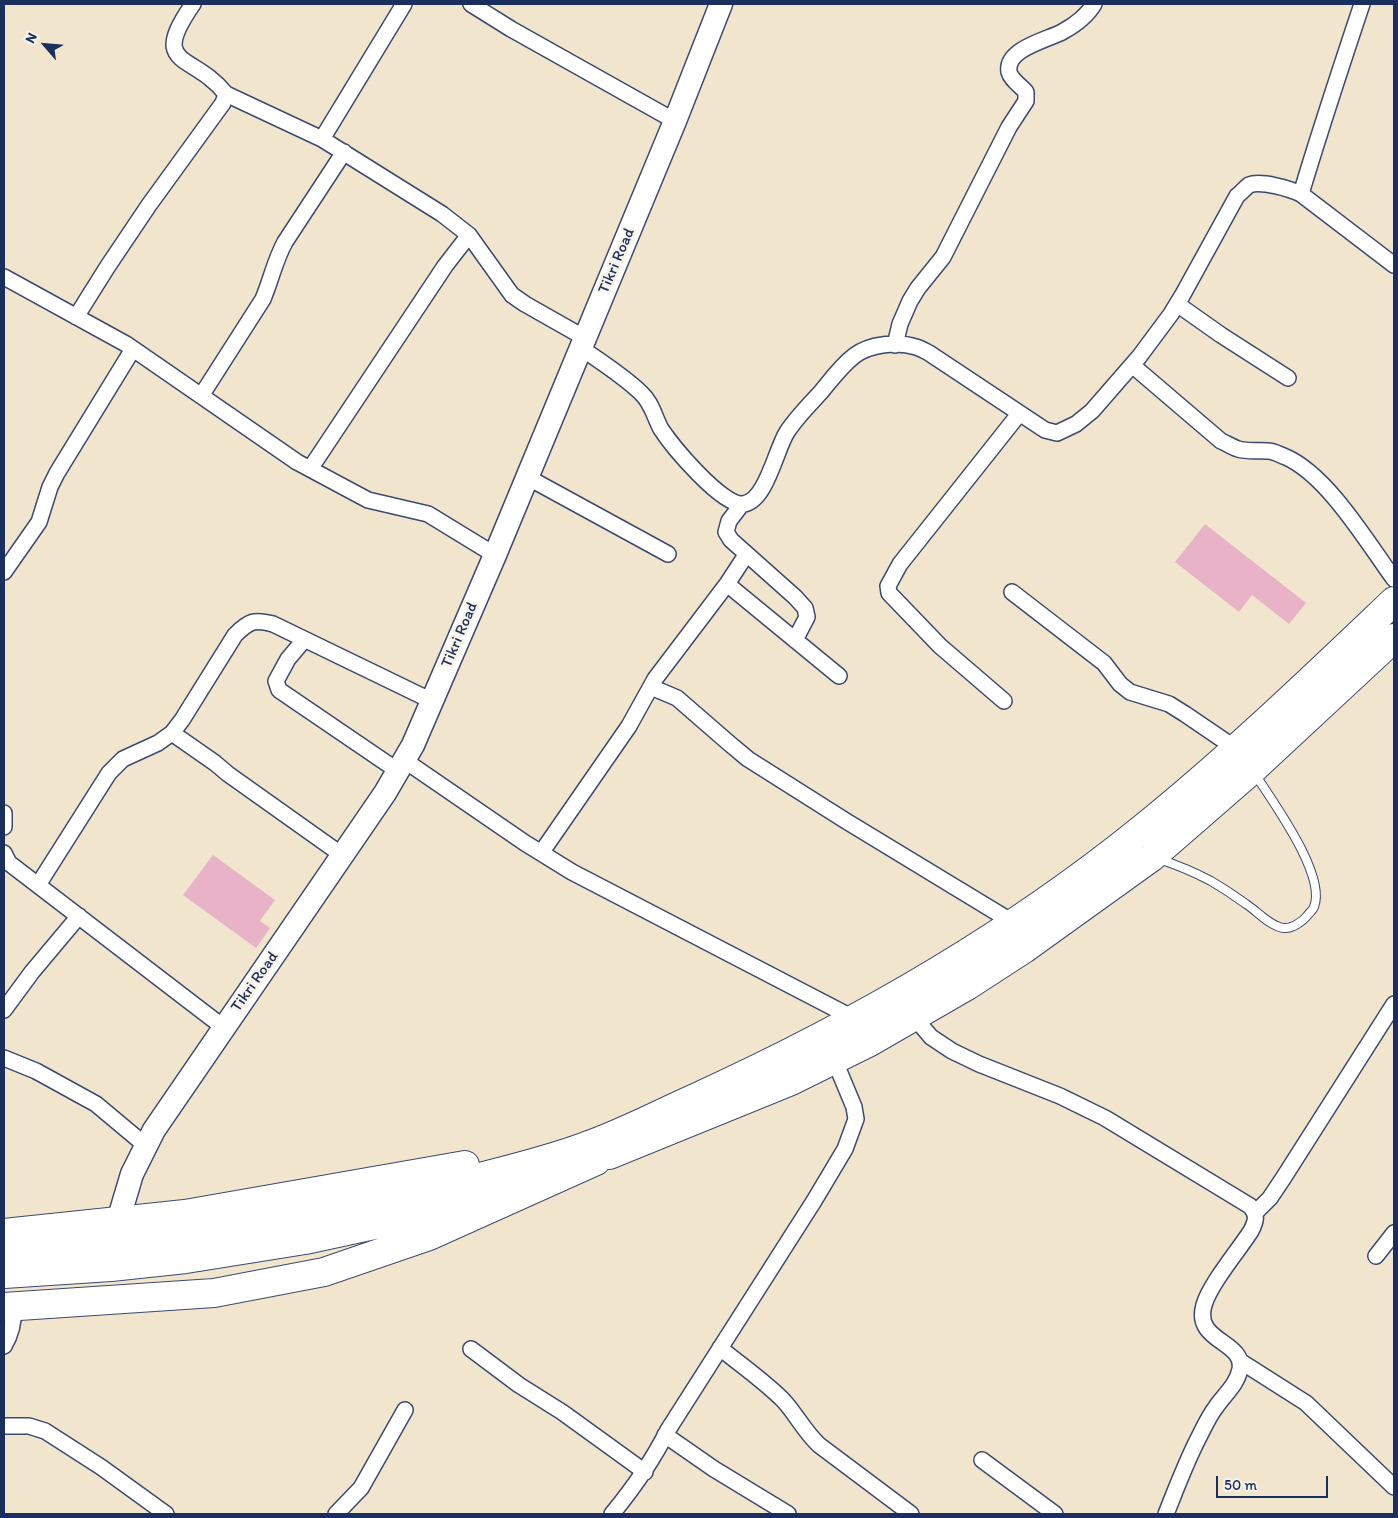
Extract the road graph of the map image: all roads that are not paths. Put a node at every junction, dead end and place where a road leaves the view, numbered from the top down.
1 (193, 4) edge
2 (404, 4) edge
3 (471, 4) edge
4 (721, 4) edge
5 (1094, 4) edge
6 (1362, 4) edge
7 (226, 94) junction
8 (675, 121) junction
9 (322, 139) junction
10 (344, 152) junction
11 (1301, 194) junction
12 (469, 235) junction
13 (1394, 265) edge
14 (4, 277) edge
15 (1177, 304) junction
16 (76, 318) junction
17 (583, 343) junction
18 (895, 345) junction
19 (133, 349) junction
20 (1132, 365) junction
21 (1288, 378) dead end
22 (202, 396) junction
23 (1018, 414) junction
24 (310, 469) junction
25 (527, 477) junction
26 (742, 504) junction
27 (668, 554) dead end
28 (495, 555) junction
29 (746, 555) junction
30 (4, 572) edge
31 (1394, 579) edge
32 (727, 584) junction
33 (1012, 592) dead end
34 (1394, 601) edge
35 (1394, 638) edge
36 (304, 640) junction
37 (795, 640) junction
38 (839, 676) dead end
39 (651, 687) junction
40 (432, 701) junction
41 (1004, 701) dead end
42 (172, 733) junction
43 (1235, 748) junction
44 (401, 766) junction
45 (1252, 770) junction
46 (4, 813) edge
47 (4, 827) edge
48 (4, 853) edge
49 (540, 854) junction
50 (342, 855) junction
51 (1152, 857) junction
52 (38, 885) junction
53 (79, 916) junction
54 (1014, 923) junction
55 (1394, 1004) edge
56 (4, 1010) edge
57 (914, 1017) junction
58 (855, 1019) junction
59 (223, 1027) junction
60 (4, 1058) edge
61 (834, 1059) junction
62 (145, 1145) junction
63 (592, 1153) junction
64 (1255, 1213) junction
65 (118, 1221) junction
66 (4, 1233) edge
67 (1394, 1233) edge
68 (4, 1254) edge
69 (1376, 1256) dead end
70 (4, 1274) edge
71 (9, 1306) edge
72 (4, 1346) edge
73 (720, 1348) junction
74 (471, 1350) dead end
75 (1240, 1361) junction
76 (405, 1410) dead end
77 (4, 1426) edge
78 (665, 1435) junction
79 (982, 1460) dead end
80 (644, 1472) junction
81 (1394, 1487) edge
82 (166, 1514) edge
83 (336, 1514) edge
84 (612, 1514) edge
85 (788, 1514) edge
86 (911, 1514) edge
87 (1055, 1514) edge
88 (1166, 1514) edge

1 - 7 street
2 - 9 street
3 - 8 street
4 - 8 street, Tikri Road
5 - 18 street
6 - 11 street
7 - 9 street
7 - 16 street
8 - 17 street, Tikri Road
9 - 10 street
10 - 12 street
10 - 22 street
11 - 13 street
11 - 15 street
12 - 17 street
12 - 24 street
14 - 16 street
15 - 20 street
15 - 21 street
16 - 19 street
17 - 25 street, Tikri Road
17 - 26 street
18 - 23 street
18 - 26 street
19 - 22 street
19 - 30 street
20 - 23 street
20 - 31 street
22 - 24 street
23 - 41 street
24 - 28 street
25 - 27 street
25 - 28 street, Tikri Road
26 - 29 street
28 - 40 street, Tikri Road
29 - 32 street
29 - 37 street
32 - 37 street
32 - 39 street
33 - 43 street
34 - 43 highway
35 - 45 highway
36 - 40 street
36 - 42 street
36 - 44 street
37 - 38 street
39 - 49 street
39 - 54 street
40 - 44 street, Tikri Road
42 - 50 street
42 - 52 street
43 - 54 highway
44 - 49 street
44 - 50 street, Tikri Road
45 - 51 highway
45 - 51 lane
46 - 47 street
48 - 52 street
49 - 58 street
50 - 59 street, Tikri Road
51 - 57 highway
52 - 53 street
53 - 56 street
53 - 59 street
54 - 58 highway
55 - 64 street
57 - 61 highway
57 - 64 street
58 - 63 highway
59 - 62 street, Tikri Road
60 - 62 street
61 - 63 highway
61 - 73 street
62 - 65 street, Tikri Road
63 - 65 highway
63 - 68 highway
63 - 70 highway
63 - 71 highway
64 - 75 street
65 - 66 highway
67 - 69 street
71 - 72 street
73 - 78 street
73 - 86 street
74 - 80 street
75 - 81 street
75 - 88 street
76 - 83 street
77 - 82 street
78 - 80 street
78 - 85 street
79 - 87 street
80 - 84 street

